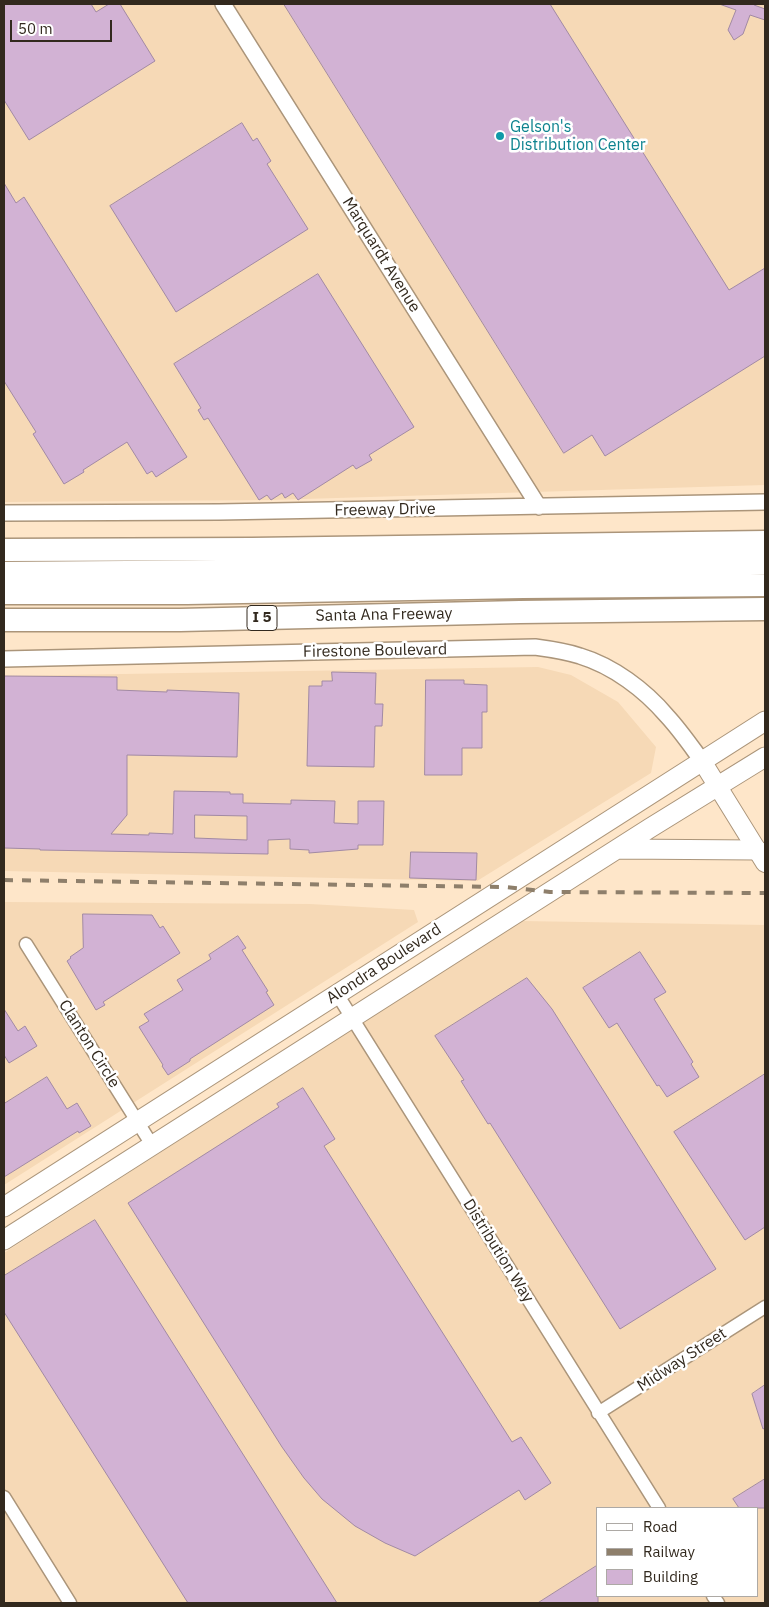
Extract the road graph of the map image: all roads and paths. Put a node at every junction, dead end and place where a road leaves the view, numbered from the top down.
1 (223, 4) edge
2 (765, 502) edge
3 (539, 507) junction
4 (4, 513) edge
5 (765, 542) edge
6 (4, 550) edge
7 (765, 563) edge
8 (4, 573) edge
9 (765, 585) edge
10 (4, 593) edge
11 (765, 610) edge
12 (4, 620) edge
13 (4, 659) edge
14 (765, 722) edge
15 (765, 757) edge
16 (702, 762) junction
17 (717, 786) junction
18 (618, 849) junction
19 (762, 853) edge
20 (26, 944) dead end
21 (337, 994) junction
22 (352, 1018) junction
23 (137, 1122) junction
24 (152, 1145) junction
25 (4, 1207) edge
26 (4, 1240) edge
27 (765, 1307) edge
28 (598, 1413) junction
29 (4, 1497) edge
30 (657, 1507) edge
31 (70, 1603) edge

1 - 3 street, Marquardt Avenue
2 - 3 street, Freeway Drive
3 - 4 street, Freeway Drive
5 - 6 highway
7 - 8 highway
9 - 10 highway
11 - 12 highway, Santa Ana Freeway / I 5
13 - 16 street, Firestone Boulevard
14 - 16 main road, Alondra Boulevard
15 - 17 main road, Alondra Boulevard
16 - 17 main road
16 - 21 main road, Alondra Boulevard
17 - 18 main road, Alondra Boulevard
17 - 19 main road
18 - 19 main road
18 - 22 main road, Alondra Boulevard
20 - 23 street, Clanton Circle
21 - 22 street, Distribution Way
21 - 23 main road, Alondra Boulevard
22 - 24 main road, Alondra Boulevard
22 - 28 street, Distribution Way
23 - 24 street, Clanton Circle
23 - 25 main road, Alondra Boulevard
24 - 26 main road, Alondra Boulevard
27 - 28 street, Midway Street
28 - 30 street, Distribution Way
29 - 31 street

